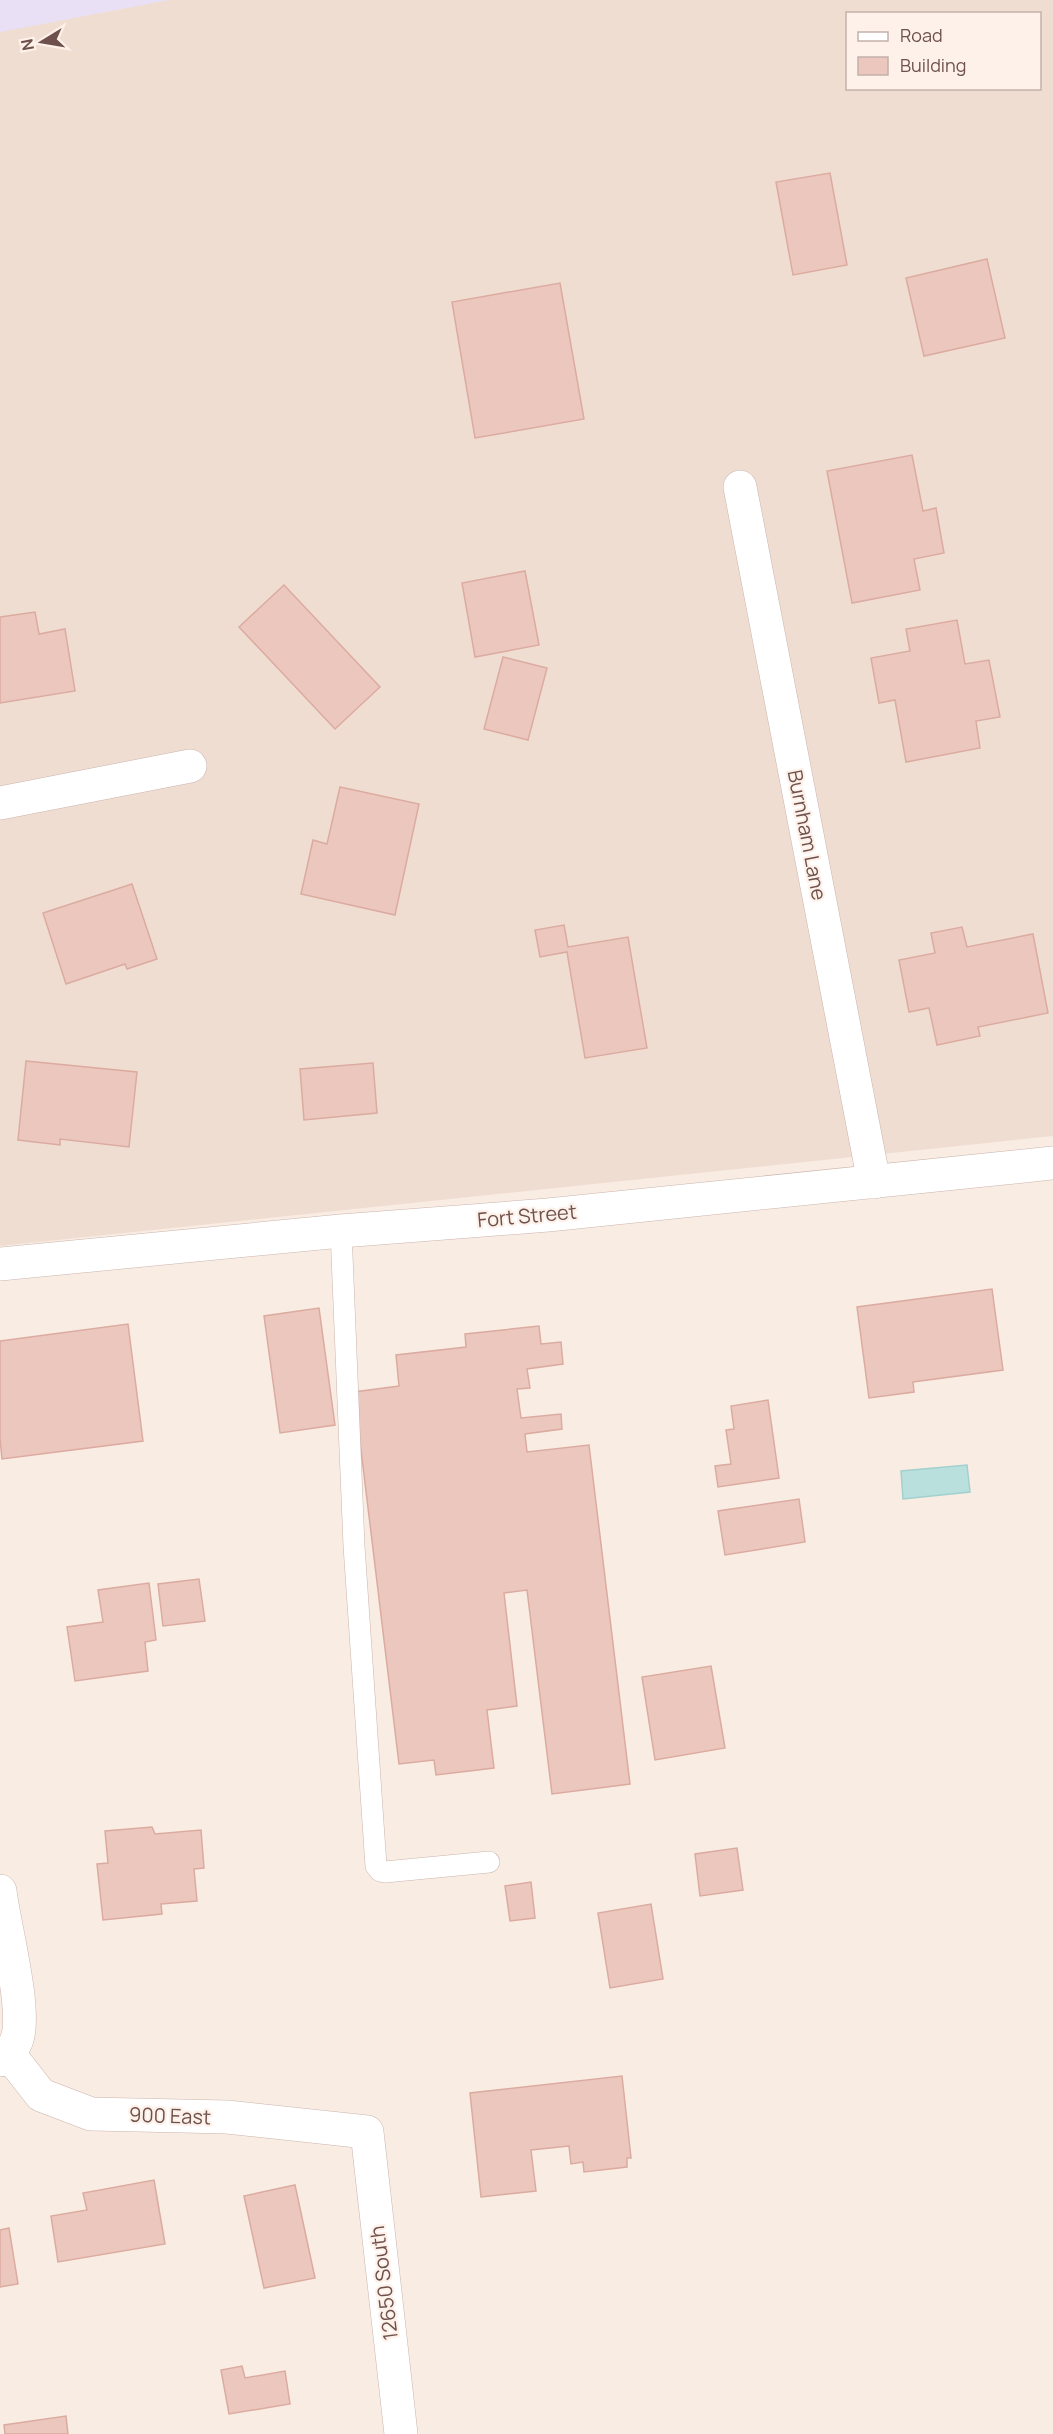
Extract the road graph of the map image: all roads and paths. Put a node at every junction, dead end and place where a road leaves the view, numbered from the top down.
1 (740, 487) dead end
2 (190, 766) dead end
3 (0, 804) edge
4 (1053, 1163) edge
5 (874, 1182) junction
6 (341, 1231) junction
7 (0, 1264) edge
8 (489, 1862) dead end
9 (0, 1892) edge
10 (4, 2056) edge
11 (366, 2132) joint
12 (400, 2434) edge

1 - 5 street, Burnham Lane
2 - 3 street
4 - 5 street, Fort Street
5 - 6 street, Fort Street
6 - 7 street, Fort Street
6 - 8 lane
9 - 10 street
10 - 11 street, 900 East
11 - 12 street, 12650 South

